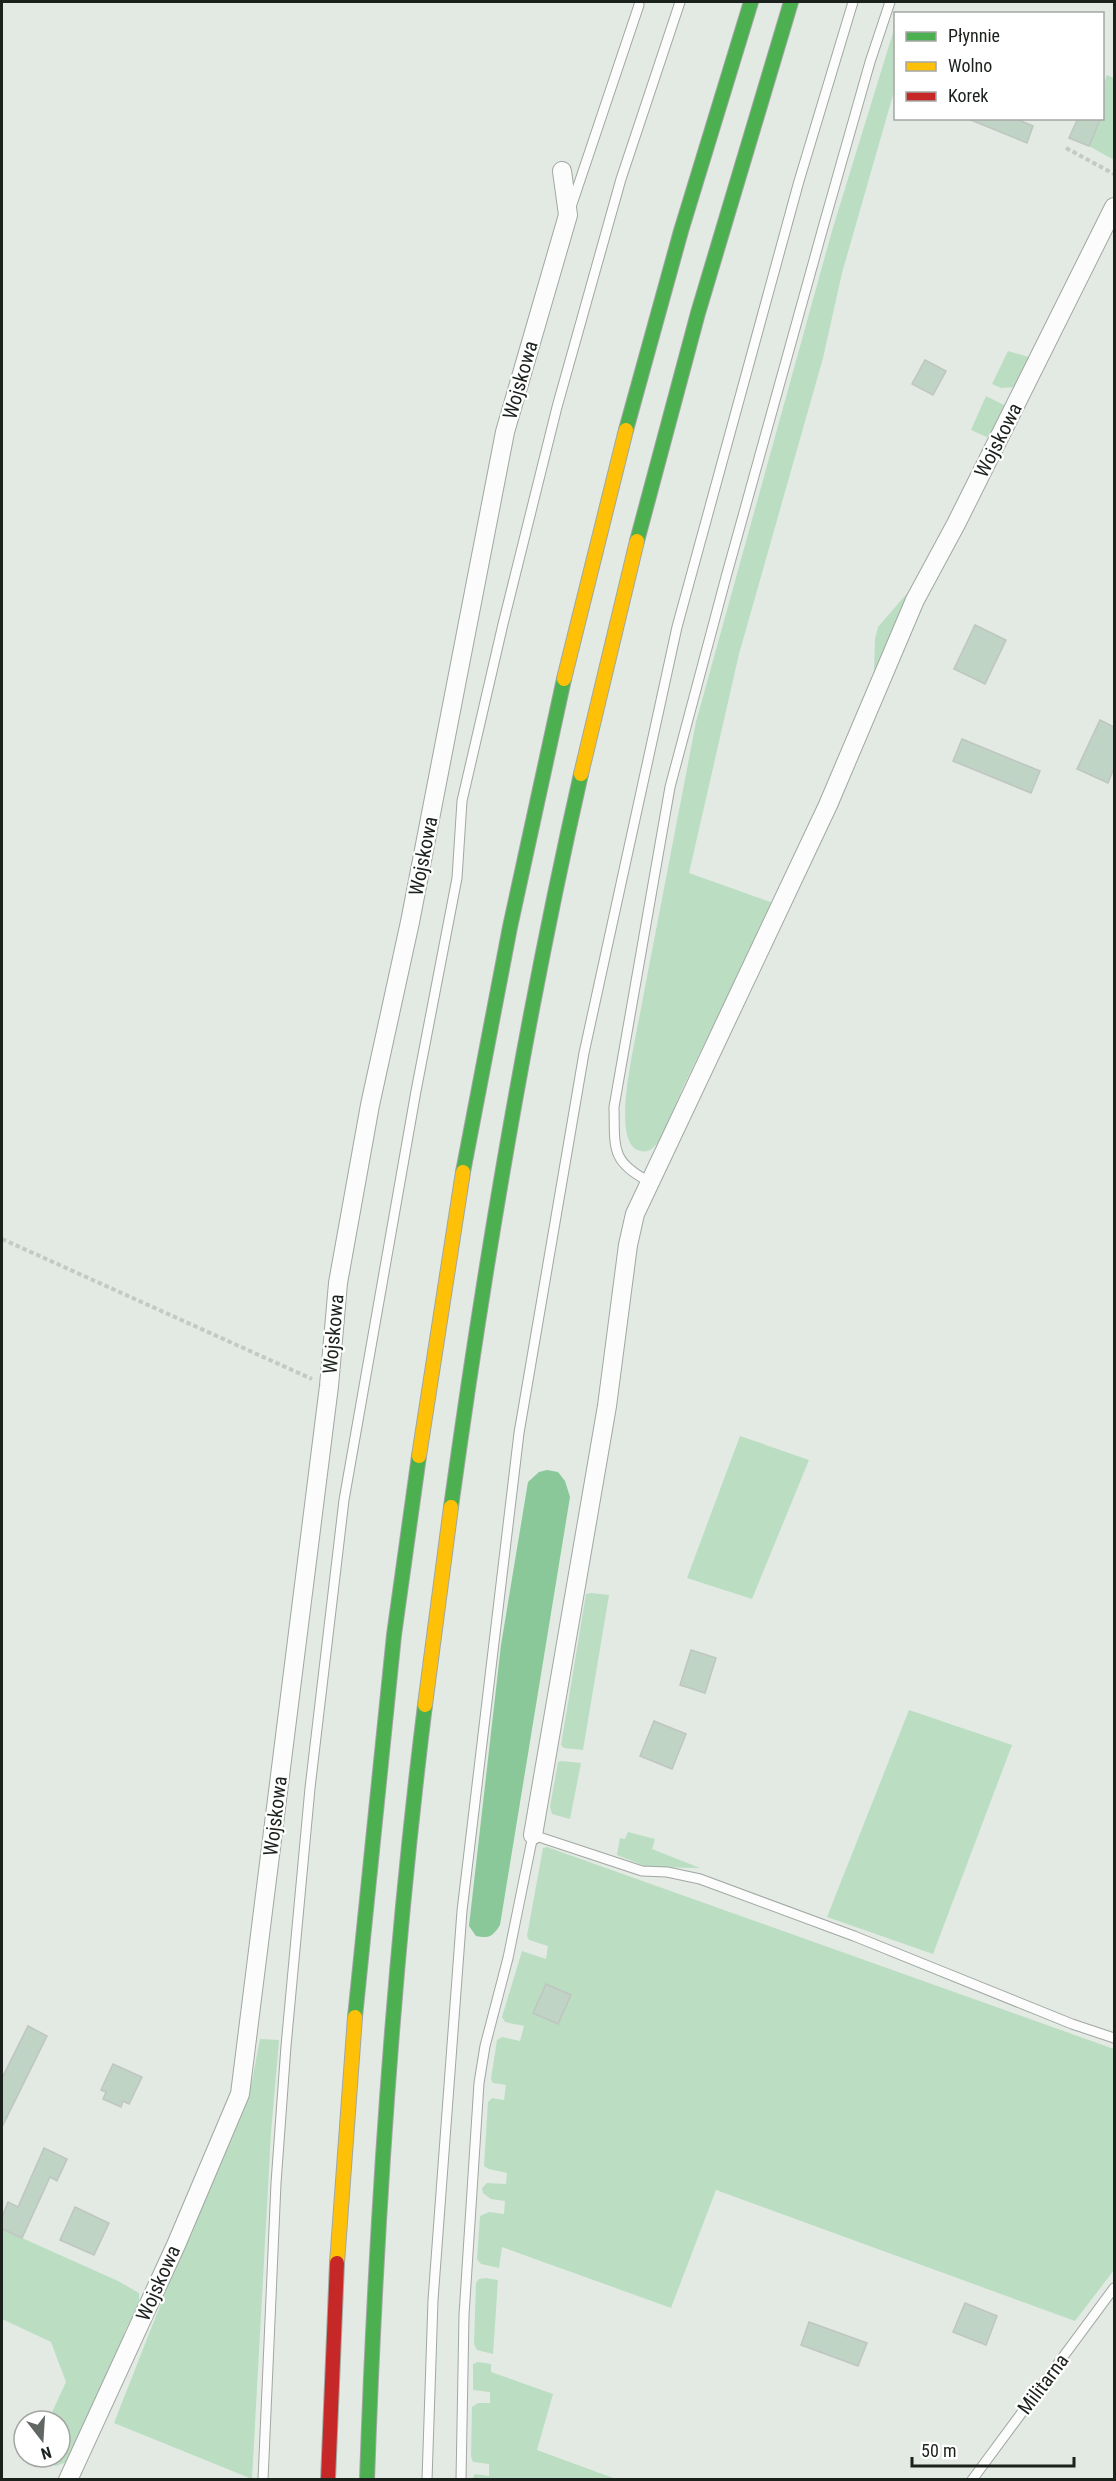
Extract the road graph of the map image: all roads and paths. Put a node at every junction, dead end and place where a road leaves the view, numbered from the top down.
1 (680, 2) edge
2 (751, 2) edge
3 (791, 2) edge
4 (854, 2) edge
5 (890, 2) edge
6 (639, 4) dead end
7 (1066, 147) dead end
8 (562, 171) dead end
9 (1114, 174) edge
10 (1114, 207) edge
11 (568, 215) junction
12 (648, 1182) junction
13 (2, 1239) edge
14 (329, 1386) junction
15 (533, 1835) junction
16 (1114, 2038) edge
17 (1114, 2288) edge
18 (68, 2480) edge
19 (263, 2480) edge
20 (328, 2480) edge
21 (367, 2480) edge
22 (427, 2480) edge
23 (461, 2480) edge
24 (972, 2480) edge

1 - 19 lane
2 - 20 highway
3 - 21 highway
4 - 22 lane
5 - 12 lane
6 - 11 lane
7 - 9 path
8 - 11 street, Wojskowa
10 - 12 street, Wojskowa
11 - 14 street, Wojskowa
12 - 15 street, Wojskowa
13 - 14 path
14 - 18 street, Wojskowa
15 - 16 lane
15 - 23 lane
17 - 24 lane, Militarna

